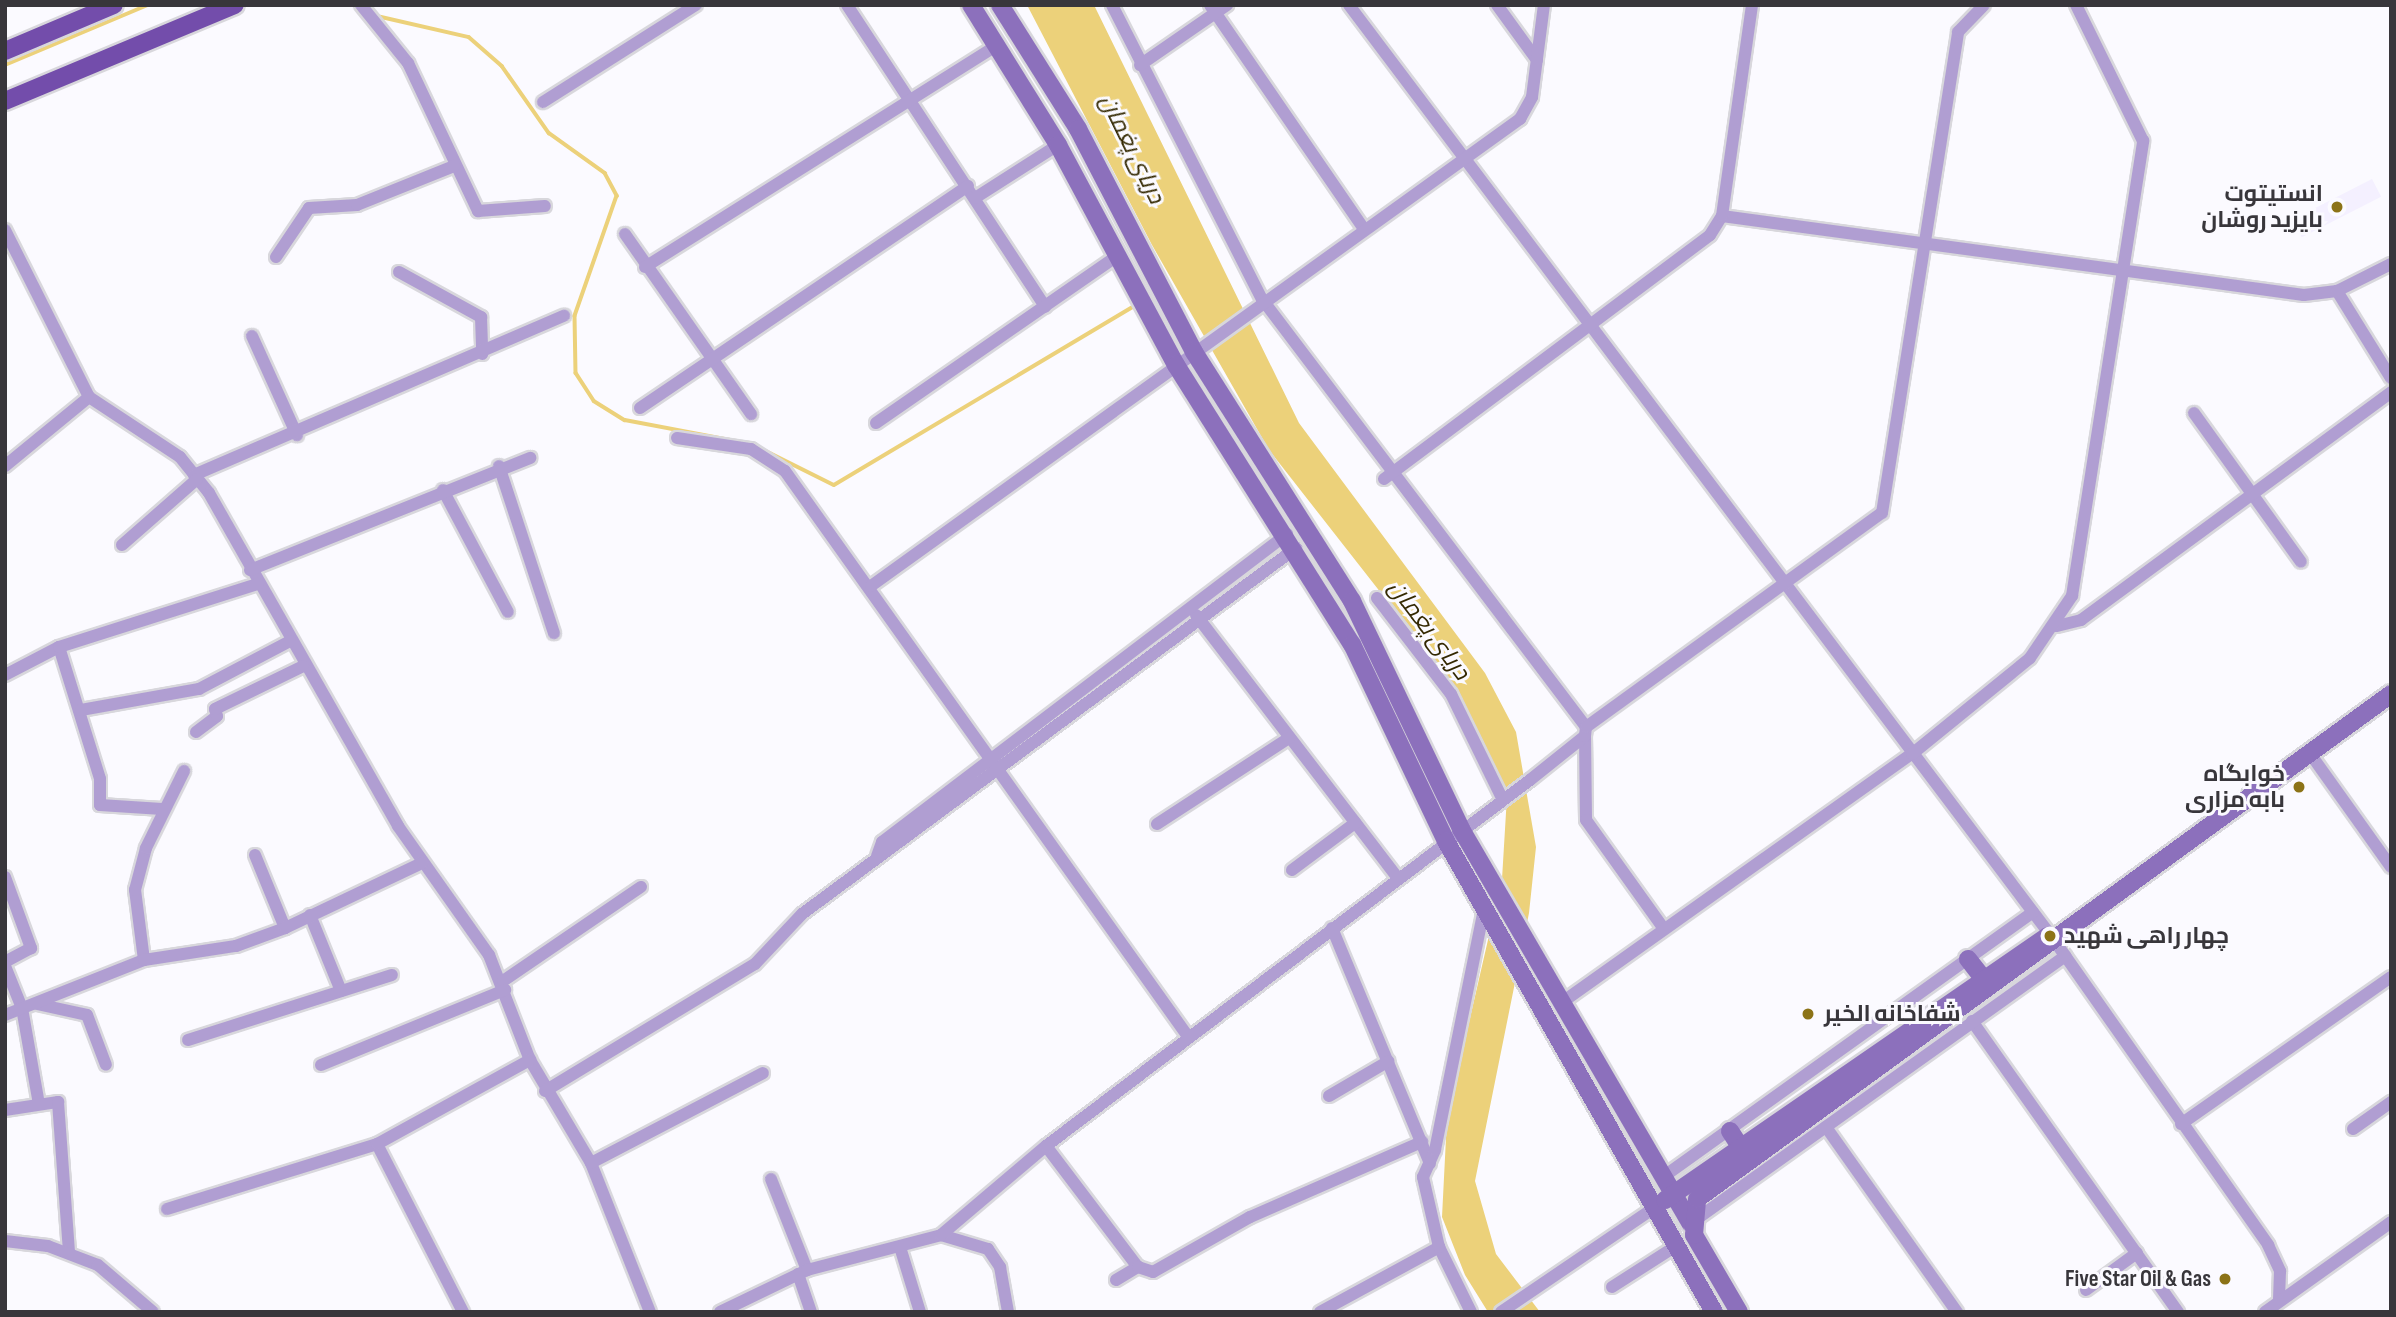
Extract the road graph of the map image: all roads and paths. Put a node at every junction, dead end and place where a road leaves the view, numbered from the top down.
1 (114, 5) edge
2 (235, 5) edge
3 (361, 5) edge
4 (695, 5) edge
5 (847, 5) edge
6 (971, 5) edge
7 (1000, 5) edge
8 (1112, 5) edge
9 (1227, 5) edge
10 (1349, 5) edge
11 (1497, 5) edge
12 (1544, 5) edge
13 (1752, 5) edge
14 (1984, 5) edge
15 (2076, 5) edge
16 (1212, 10) edge
17 (999, 44) junction
18 (5, 51) edge
19 (1537, 60) junction
20 (1140, 65) junction
21 (5, 101) edge
22 (543, 102) dead end
23 (911, 102) junction
24 (1058, 145) junction
25 (1466, 159) junction
26 (454, 166) junction
27 (968, 186) junction
28 (975, 198) junction
29 (545, 206) dead end
30 (1722, 216) junction
31 (1364, 229) junction
32 (5, 230) edge
33 (625, 234) dead end
34 (1925, 242) junction
35 (276, 257) dead end
36 (1116, 257) junction
37 (2391, 264) edge
38 (645, 267) junction
39 (399, 272) dead end
40 (2126, 274) junction
41 (2337, 291) junction
42 (1262, 299) junction
43 (1045, 307) junction
44 (564, 316) dead end
45 (1592, 326) junction
46 (252, 336) dead end
47 (1194, 352) junction
48 (482, 354) junction
49 (709, 362) junction
50 (1176, 365) junction
51 (2391, 378) edge
52 (2391, 392) edge
53 (89, 397) junction
54 (640, 408) dead end
55 (2194, 413) dead end
56 (751, 414) dead end
57 (876, 423) dead end
58 (297, 435) junction
59 (677, 438) dead end
60 (530, 458) dead end
61 (5, 466) edge
62 (499, 466) junction
63 (1389, 475) junction
64 (195, 477) junction
65 (443, 489) junction
66 (2253, 494) junction
67 (1291, 541) junction
68 (122, 545) dead end
69 (2301, 562) dead end
70 (250, 570) junction
71 (1782, 583) junction
72 (258, 584) junction
73 (871, 586) junction
74 (1377, 598) dead end
75 (1191, 608) junction
76 (508, 612) dead end
77 (1201, 622) junction
78 (2057, 625) junction
79 (554, 633) dead end
80 (290, 641) junction
81 (59, 648) junction
82 (303, 666) junction
83 (5, 675) edge
84 (2391, 694) edge
85 (81, 710) junction
86 (1585, 731) junction
87 (196, 732) dead end
88 (1289, 738) junction
89 (2309, 752) junction
90 (1912, 754) junction
91 (990, 761) junction
92 (184, 771) dead end
93 (999, 774) junction
94 (1503, 797) junction
95 (162, 809) junction
96 (1355, 823) junction
97 (1157, 824) dead end
98 (1461, 829) junction
99 (1446, 841) junction
100 (255, 855) dead end
101 (877, 856) junction
102 (422, 863) junction
103 (2391, 867) edge
104 (1292, 870) dead end
105 (5, 877) edge
106 (1398, 878) junction
107 (641, 887) dead end
108 (1484, 909) junction
109 (2033, 912) junction
110 (310, 915) junction
111 (1332, 928) junction
112 (285, 929) junction
113 (1664, 929) junction
114 (2052, 937) junction
115 (2065, 956) junction
116 (1968, 959) junction
117 (144, 960) junction
118 (5, 964) edge
119 (392, 975) dead end
120 (1982, 977) junction
121 (2391, 977) edge
122 (2018, 981) junction
123 (504, 986) junction
124 (341, 991) junction
125 (1562, 1003) junction
126 (28, 1006) junction
127 (5, 1015) edge
128 (1972, 1021) junction
129 (1189, 1038) junction
130 (188, 1040) dead end
131 (530, 1060) junction
132 (1389, 1061) junction
133 (106, 1065) dead end
134 (321, 1065) dead end
135 (764, 1073) dead end
136 (545, 1091) junction
137 (1329, 1097) dead end
138 (2391, 1102) edge
139 (39, 1104) junction
140 (5, 1110) edge
141 (2182, 1124) junction
142 (1826, 1127) junction
143 (2353, 1129) dead end
144 (1730, 1131) junction
145 (1422, 1142) junction
146 (377, 1144) junction
147 (1046, 1146) junction
148 (1741, 1148) junction
149 (591, 1163) junction
150 (1430, 1163) junction
151 (1663, 1177) junction
152 (771, 1179) dead end
153 (1733, 1182) junction
154 (1674, 1195) junction
155 (1654, 1208) junction
156 (167, 1209) dead end
157 (2391, 1222) edge
158 (1690, 1223) junction
159 (941, 1236) junction
160 (5, 1241) edge
161 (1676, 1246) junction
162 (900, 1247) junction
163 (1439, 1247) junction
164 (69, 1253) junction
165 (2137, 1253) junction
166 (1138, 1267) junction
167 (802, 1272) junction
168 (1116, 1280) dead end
169 (1612, 1287) dead end
170 (2086, 1290) dead end
171 (2279, 1299) junction
172 (153, 1312) edge
173 (463, 1312) edge
174 (650, 1312) edge
175 (720, 1312) edge
176 (811, 1312) edge
177 (920, 1312) edge
178 (1008, 1312) edge
179 (1320, 1312) edge
180 (1471, 1312) edge
181 (1502, 1312) edge
182 (1714, 1312) edge
183 (1739, 1312) edge
184 (1957, 1312) edge
185 (2178, 1312) edge
186 (2265, 1312) edge

1 - 18 main road
2 - 21 main road
3 - 26 street
4 - 22 street
5 - 23 street
6 - 17 main road
7 - 47 main road
8 - 20 street
9 - 16 street
10 - 25 street
11 - 19 street
12 - 19 street
13 - 30 street
14 - 34 street
15 - 40 street
16 - 20 street
16 - 31 street
17 - 23 street
17 - 24 main road
19 - 25 street
20 - 42 street
23 - 27 street
23 - 38 street
24 - 28 street
24 - 36 main road
25 - 31 street
25 - 45 street
26 - 29 street
26 - 35 street
27 - 28 street
27 - 49 street
28 - 43 street
30 - 34 street
30 - 45 street
31 - 42 street
32 - 53 street
33 - 38 street
34 - 40 street
34 - 71 street
36 - 43 street
36 - 50 main road
37 - 41 street
38 - 49 street
39 - 48 street
40 - 41 street
40 - 78 street
41 - 51 street
42 - 47 street
42 - 63 street
43 - 57 street
44 - 48 street
45 - 63 street
45 - 71 street
46 - 58 street
47 - 50 street
47 - 98 main road
48 - 58 street
49 - 54 street
49 - 56 street
50 - 67 main road
50 - 73 street
52 - 66 street
53 - 61 street
53 - 64 street
55 - 66 street
58 - 64 street
59 - 73 street
60 - 62 street
62 - 65 street
62 - 79 street
63 - 86 street
64 - 68 street
64 - 70 street
65 - 70 street
65 - 76 street
66 - 69 street
66 - 78 street
67 - 75 street
67 - 77 street
67 - 99 main road
70 - 72 street
71 - 86 street
71 - 90 street
72 - 80 street
72 - 81 street
73 - 91 street
74 - 94 street
75 - 77 street
75 - 91 street
77 - 88 street
77 - 93 street
78 - 90 street
80 - 82 street
80 - 85 street
81 - 83 street
81 - 85 street
82 - 87 street
82 - 102 street
84 - 89 main road
85 - 95 street
86 - 94 street
86 - 113 street
88 - 96 street
88 - 97 street
89 - 103 street
89 - 114 main road
90 - 109 street
90 - 113 street
91 - 93 street
91 - 101 street
92 - 95 street
93 - 101 street
93 - 129 street
94 - 98 street
95 - 117 street
96 - 104 street
96 - 106 street
98 - 99 street
98 - 125 main road
99 - 106 street
99 - 108 main road
100 - 112 street
101 - 136 street
102 - 110 street
102 - 123 street
105 - 118 street
106 - 111 street
107 - 123 street
108 - 150 street
108 - 155 main road
109 - 114 street
109 - 116 street
110 - 112 street
110 - 124 street
111 - 129 street
111 - 132 street
112 - 117 street
113 - 125 street
114 - 115 street
114 - 120 main road
114 - 122 main road
115 - 122 street
115 - 141 street
116 - 120 main road
116 - 144 street
117 - 126 street
118 - 126 street
119 - 124 street
120 - 148 main road
121 - 141 street
122 - 128 street
122 - 153 main road
123 - 131 street
123 - 134 street
124 - 130 street
125 - 151 main road
126 - 127 street
126 - 133 street
126 - 139 street
128 - 142 street
128 - 165 street
129 - 147 street
131 - 136 street
131 - 146 street
132 - 137 street
132 - 145 street
135 - 149 street
136 - 149 street
138 - 143 street
139 - 140 street
139 - 164 street
141 - 171 street
142 - 153 street
142 - 184 street
144 - 148 main road
144 - 151 street
145 - 150 street
145 - 166 street
146 - 156 street
146 - 173 street
147 - 159 street
147 - 166 street
148 - 154 main road
149 - 174 street
150 - 163 street
151 - 154 main road
152 - 167 street
153 - 158 main road
154 - 155 main road
154 - 158 main road
155 - 161 main road
155 - 181 street
157 - 171 street
158 - 183 main road
159 - 162 street
159 - 178 street
160 - 164 street
161 - 169 street
161 - 182 main road
162 - 167 street
162 - 177 street
163 - 179 street
163 - 180 street
164 - 172 street
165 - 170 street
165 - 185 street
166 - 168 street
167 - 175 street
167 - 176 street
171 - 186 street

